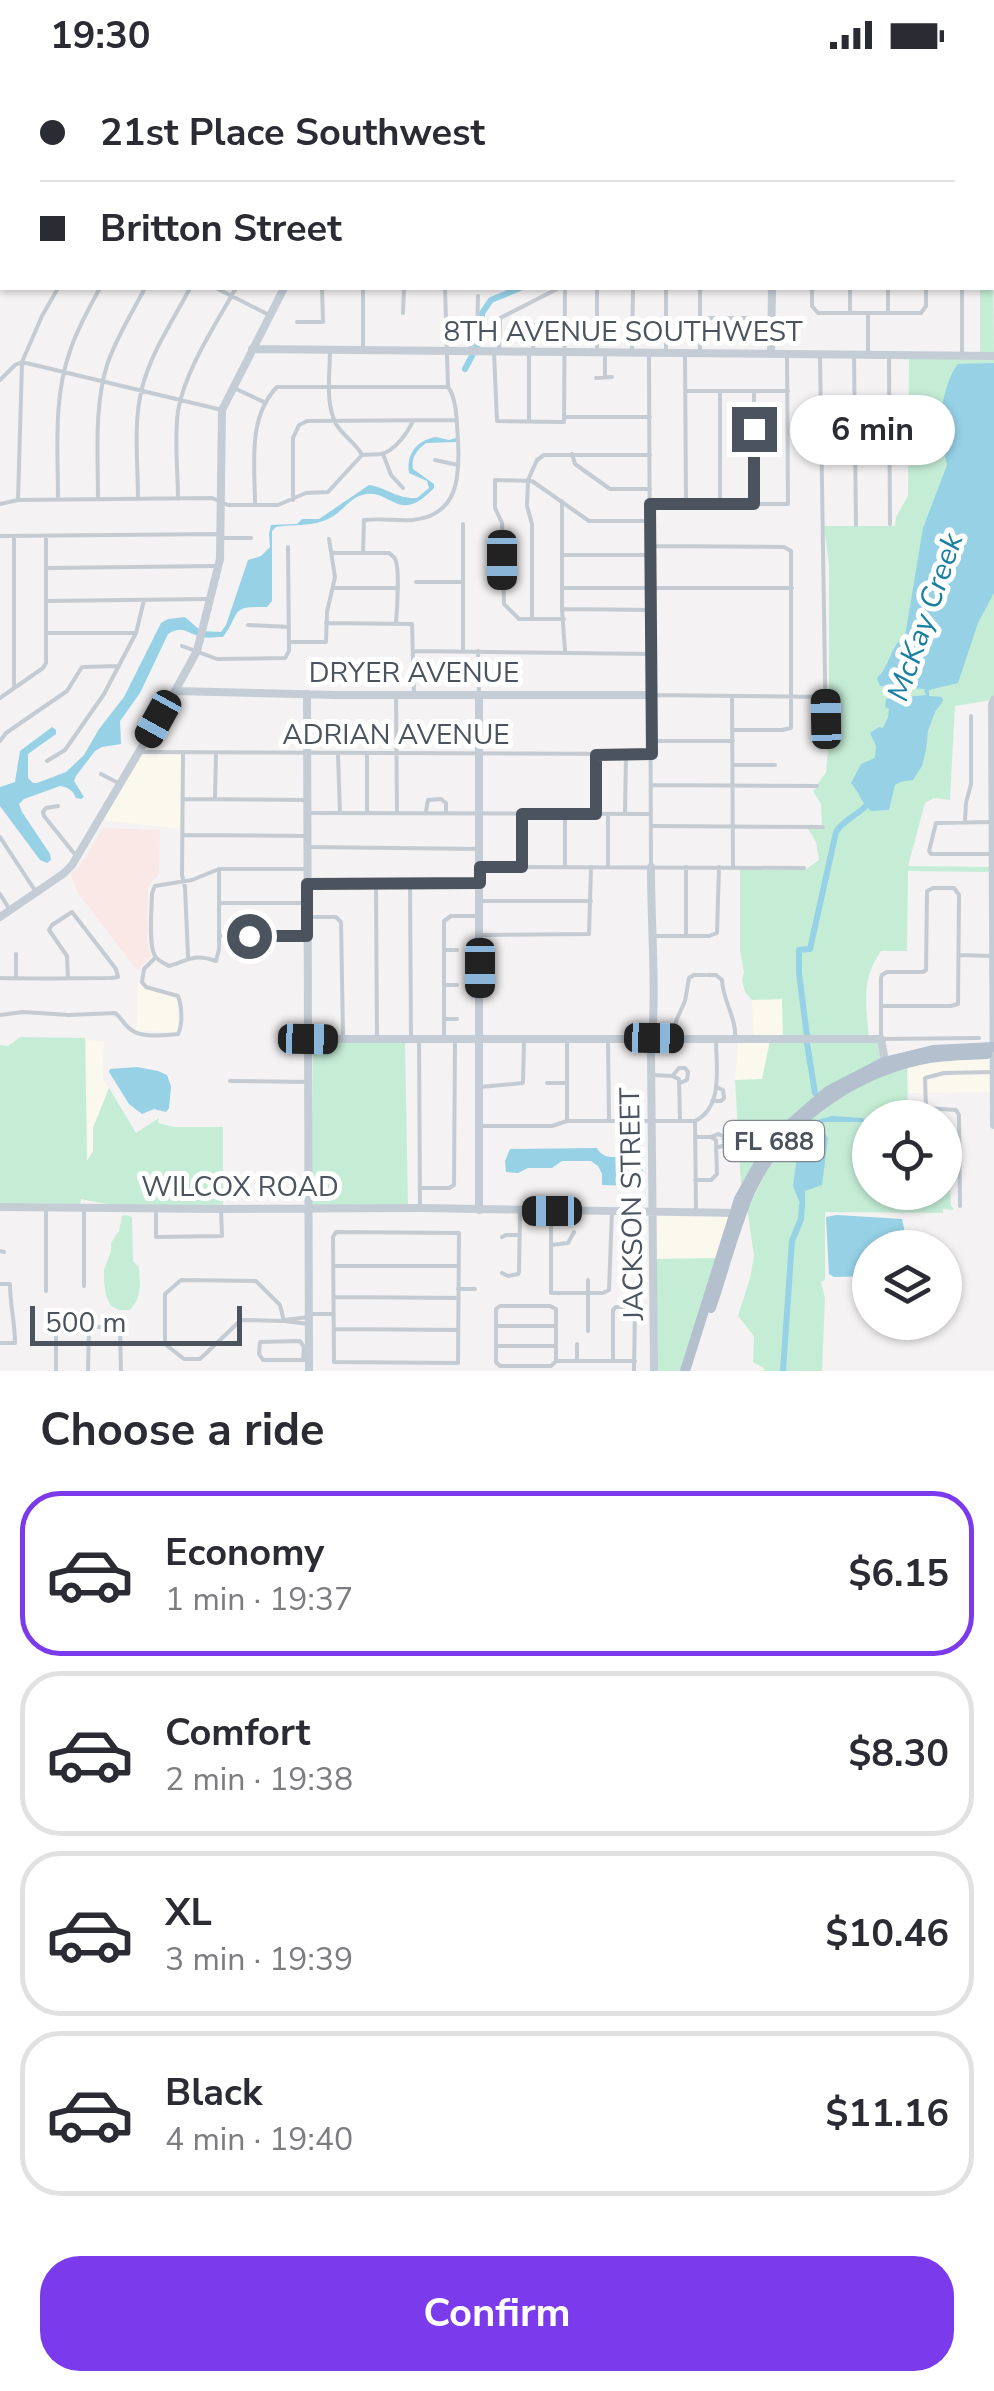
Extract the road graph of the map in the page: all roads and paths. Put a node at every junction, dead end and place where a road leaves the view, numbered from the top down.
1 (57, 290) edge
2 (99, 290) edge
3 (144, 290) edge
4 (189, 290) edge
5 (220, 290) edge
6 (235, 290) edge
7 (283, 290) edge
8 (322, 290) edge
9 (363, 290) edge
10 (404, 290) edge
11 (445, 290) edge
12 (558, 290) edge
13 (562, 290) edge
14 (598, 290) edge
15 (633, 290) edge
16 (666, 290) edge
17 (700, 290) edge
18 (772, 290) edge
19 (812, 290) edge
20 (850, 290) edge
21 (888, 290) edge
22 (926, 290) edge
23 (962, 290) edge
24 (231, 296) junction
25 (478, 296) dead end
26 (850, 312) junction
27 (888, 312) junction
28 (404, 313) dead end
29 (868, 314) junction
30 (270, 315) junction
31 (700, 318) junction
32 (771, 318) junction
33 (297, 322) dead end
34 (534, 325) dead end
35 (252, 349) junction
36 (330, 350) junction
37 (363, 350) junction
38 (448, 352) junction
39 (468, 352) junction
40 (496, 352) junction
41 (531, 352) junction
42 (564, 352) junction
43 (601, 353) junction
44 (632, 353) junction
45 (649, 353) junction
46 (666, 354) junction
47 (685, 354) junction
48 (700, 354) junction
49 (771, 354) junction
50 (787, 354) junction
51 (820, 355) junction
52 (854, 355) junction
53 (868, 355) junction
54 (889, 355) junction
55 (962, 356) junction
56 (994, 356) edge
57 (22, 362) junction
58 (64, 372) junction
59 (605, 377) junction
60 (612, 377) dead end
61 (596, 378) dead end
62 (0, 380) edge
63 (103, 382) junction
64 (232, 387) junction
65 (330, 387) junction
66 (448, 388) junction
67 (141, 391) junction
68 (686, 391) junction
69 (788, 391) junction
70 (720, 392) junction
71 (754, 392) junction
72 (181, 400) junction
73 (266, 403) junction
74 (222, 410) junction
75 (564, 417) junction
76 (650, 417) junction
77 (455, 420) junction
78 (335, 421) junction
79 (413, 421) junction
80 (530, 422) junction
81 (821, 444) junction
82 (856, 444) junction
83 (890, 444) junction
84 (382, 454) junction
85 (572, 454) junction
86 (362, 455) junction
87 (650, 456) junction
88 (435, 460) dead end
89 (458, 465) junction
90 (528, 480) junction
91 (403, 488) dead end
92 (650, 489) junction
93 (138, 498) junction
94 (58, 499) junction
95 (98, 499) junction
96 (178, 499) junction
97 (451, 499) junction
98 (18, 500) junction
99 (293, 500) junction
100 (221, 502) junction
101 (562, 502) junction
102 (0, 504) edge
103 (650, 504) junction
104 (686, 504) junction
105 (720, 504) junction
106 (754, 504) junction
107 (255, 505) junction
108 (459, 505) dead end
109 (650, 521) junction
110 (463, 524) dead end
111 (856, 524) dead end
112 (890, 524) dead end
113 (0, 536) edge
114 (14, 536) junction
115 (46, 536) junction
116 (221, 536) junction
117 (250, 538) dead end
118 (329, 539) dead end
119 (650, 546) junction
120 (288, 547) dead end
121 (364, 553) junction
122 (332, 554) junction
123 (562, 554) junction
124 (651, 555) junction
125 (219, 566) junction
126 (46, 568) junction
127 (416, 582) dead end
128 (462, 582) junction
129 (334, 588) junction
130 (397, 588) junction
131 (562, 588) junction
132 (792, 588) junction
133 (651, 589) junction
134 (212, 599) junction
135 (144, 600) junction
136 (47, 601) junction
137 (562, 609) junction
138 (651, 610) junction
139 (532, 618) junction
140 (564, 619) junction
141 (326, 623) junction
142 (396, 623) junction
143 (248, 625) dead end
144 (289, 627) junction
145 (47, 633) junction
146 (136, 633) junction
147 (289, 642) junction
148 (182, 646) dead end
149 (197, 651) junction
150 (414, 652) junction
151 (463, 652) junction
152 (478, 652) junction
153 (566, 652) junction
154 (652, 654) junction
155 (120, 666) junction
156 (14, 688) junction
157 (176, 692) junction
158 (307, 694) junction
159 (396, 695) junction
160 (414, 695) junction
161 (478, 695) junction
162 (652, 695) junction
163 (732, 696) junction
164 (792, 697) junction
165 (826, 697) junction
166 (0, 698) edge
167 (994, 700) edge
168 (971, 716) dead end
169 (732, 730) junction
170 (652, 740) junction
171 (0, 741) edge
172 (732, 741) junction
173 (826, 741) dead end
174 (139, 752) junction
175 (183, 753) junction
176 (216, 753) junction
177 (306, 753) junction
178 (338, 754) junction
179 (367, 754) junction
180 (396, 754) junction
181 (479, 754) junction
182 (652, 754) junction
183 (596, 755) junction
184 (626, 755) junction
185 (47, 761) dead end
186 (733, 765) junction
187 (776, 765) dead end
188 (101, 774) dead end
189 (120, 784) junction
190 (652, 785) junction
191 (733, 786) junction
192 (817, 786) dead end
193 (182, 799) junction
194 (215, 800) junction
195 (307, 800) junction
196 (58, 806) dead end
197 (307, 812) junction
198 (340, 813) junction
199 (368, 813) junction
200 (397, 813) junction
201 (426, 813) junction
202 (446, 813) junction
203 (480, 813) junction
204 (522, 814) junction
205 (565, 814) junction
206 (596, 814) junction
207 (608, 814) junction
208 (626, 814) junction
209 (651, 814) junction
210 (966, 821) junction
211 (994, 822) edge
212 (651, 826) junction
213 (733, 827) junction
214 (823, 827) dead end
215 (182, 836) junction
216 (307, 836) junction
217 (0, 837) edge
218 (307, 847) junction
219 (480, 849) junction
220 (993, 854) edge
221 (77, 857) junction
222 (480, 867) junction
223 (522, 867) junction
224 (565, 867) junction
225 (591, 867) junction
226 (608, 867) junction
227 (651, 867) junction
228 (686, 867) junction
229 (733, 867) junction
230 (719, 868) junction
231 (804, 868) dead end
232 (219, 869) junction
233 (307, 869) junction
234 (183, 881) junction
235 (480, 883) junction
236 (307, 884) junction
237 (376, 884) junction
238 (410, 884) junction
239 (994, 890) edge
240 (36, 892) junction
241 (0, 894) edge
242 (480, 901) junction
243 (591, 901) junction
244 (220, 902) junction
245 (308, 903) junction
246 (10, 910) junction
247 (994, 913) edge
248 (0, 916) edge
249 (480, 916) junction
250 (308, 917) junction
251 (480, 935) junction
252 (220, 936) junction
253 (307, 936) junction
254 (652, 936) junction
255 (686, 936) junction
256 (444, 950) junction
257 (458, 950) dead end
258 (16, 954) dead end
259 (959, 956) junction
260 (994, 956) edge
261 (156, 958) junction
262 (188, 958) junction
263 (0, 978) edge
264 (16, 978) junction
265 (68, 978) junction
266 (457, 984) dead end
267 (444, 985) junction
268 (994, 998) edge
269 (881, 1006) junction
270 (0, 1016) edge
271 (444, 1020) junction
272 (458, 1020) dead end
273 (449, 1038) junction
274 (480, 1038) junction
275 (524, 1038) junction
276 (567, 1038) junction
277 (608, 1038) junction
278 (654, 1038) junction
279 (674, 1038) junction
280 (979, 1038) dead end
281 (308, 1039) junction
282 (343, 1039) junction
283 (377, 1039) junction
284 (415, 1039) junction
285 (716, 1039) junction
286 (735, 1039) junction
287 (880, 1039) junction
288 (994, 1050) edge
289 (885, 1066) junction
290 (993, 1072) edge
291 (652, 1075) junction
292 (673, 1076) junction
293 (230, 1082) dead end
294 (308, 1082) junction
295 (547, 1083) dead end
296 (567, 1083) junction
297 (680, 1083) junction
298 (480, 1086) junction
299 (926, 1100) edge
300 (680, 1120) junction
301 (694, 1120) junction
302 (568, 1121) junction
303 (609, 1121) junction
304 (652, 1121) junction
305 (994, 1125) edge
306 (480, 1126) junction
307 (694, 1136) junction
308 (695, 1180) junction
309 (420, 1188) junction
310 (0, 1207) edge
311 (46, 1207) junction
312 (84, 1208) junction
313 (309, 1208) junction
314 (420, 1208) junction
315 (156, 1209) junction
316 (221, 1209) junction
317 (480, 1210) junction
318 (520, 1211) junction
319 (552, 1211) junction
320 (612, 1211) junction
321 (654, 1211) junction
322 (696, 1211) junction
323 (738, 1212) junction
324 (574, 1232) dead end
325 (520, 1235) junction
326 (502, 1238) dead end
327 (551, 1245) junction
328 (718, 1263) junction
329 (334, 1266) junction
330 (459, 1266) junction
331 (502, 1272) dead end
332 (588, 1280) dead end
333 (0, 1284) edge
334 (84, 1286) dead end
335 (458, 1289) junction
336 (475, 1289) dead end
337 (46, 1290) dead end
338 (588, 1293) junction
339 (334, 1297) junction
340 (458, 1298) junction
341 (713, 1304) junction
342 (334, 1314) junction
343 (309, 1319) junction
344 (284, 1321) junction
345 (496, 1326) junction
346 (556, 1326) junction
347 (89, 1327) junction
348 (334, 1329) junction
349 (458, 1330) junction
350 (588, 1331) dead end
351 (0, 1343) edge
352 (576, 1344) dead end
353 (496, 1346) junction
354 (556, 1346) junction
355 (556, 1361) junction
356 (576, 1361) junction
357 (614, 1361) junction
358 (635, 1362) junction
359 (307, 1364) edge
360 (56, 1371) edge
361 (88, 1371) edge
362 (121, 1371) edge
363 (634, 1371) edge
364 (654, 1371) edge
365 (688, 1371) edge

1 - 57 street
2 - 58 street
3 - 63 street
4 - 67 street
5 - 24 street
6 - 24 street
7 - 30 street
8 - 33 street
9 - 37 street
10 - 28 street
11 - 38 street
12 - 40 street
13 - 42 street
14 - 43 street
15 - 44 street
16 - 46 street
17 - 31 street
18 - 32 street
19 - 26 street
20 - 26 street
21 - 27 street
22 - 27 street
23 - 55 street
24 - 30 street
24 - 72 street
25 - 39 street
26 - 29 street
27 - 29 street
29 - 53 street
30 - 35 street
31 - 32 street
31 - 48 street
32 - 49 street
34 - 41 street
35 - 36 street, 8TH AVENUE SOUTHWEST
35 - 64 street
36 - 37 street, 8TH AVENUE SOUTHWEST
36 - 65 street
37 - 38 street, 8TH AVENUE SOUTHWEST
38 - 39 street, 8TH AVENUE SOUTHWEST
38 - 66 street
39 - 40 street, 8TH AVENUE SOUTHWEST
40 - 41 street, 8TH AVENUE SOUTHWEST
40 - 80 street
41 - 42 street, 8TH AVENUE SOUTHWEST
41 - 80 street
42 - 43 street, 8TH AVENUE SOUTHWEST
42 - 75 street
43 - 44 street, 8TH AVENUE SOUTHWEST
43 - 59 street
44 - 45 street, 8TH AVENUE SOUTHWEST
45 - 46 street, 8TH AVENUE SOUTHWEST
45 - 76 street
46 - 47 street, 8TH AVENUE SOUTHWEST
47 - 48 street, 8TH AVENUE SOUTHWEST
47 - 68 street
48 - 49 street, 8TH AVENUE SOUTHWEST
49 - 50 street, 8TH AVENUE SOUTHWEST
50 - 51 street, 8TH AVENUE SOUTHWEST
50 - 69 street
51 - 52 street, 8TH AVENUE SOUTHWEST
51 - 81 street
52 - 53 street, 8TH AVENUE SOUTHWEST
52 - 82 street
53 - 54 street, 8TH AVENUE SOUTHWEST
54 - 55 street, 8TH AVENUE SOUTHWEST
54 - 83 street
55 - 56 street, 8TH AVENUE SOUTHWEST
57 - 58 street
57 - 62 street
57 - 98 street
58 - 63 street
58 - 94 street
59 - 60 street
59 - 61 street
63 - 67 street
63 - 95 street
64 - 73 street
64 - 74 street
65 - 66 street
65 - 73 street
65 - 78 street
66 - 77 street
67 - 72 street
67 - 93 street
68 - 70 street
68 - 104 street
69 - 71 street
69 - 106 street
70 - 71 street
70 - 105 street
71 - 106 street
72 - 74 street
72 - 96 street
73 - 107 street
74 - 100 street
75 - 76 street
75 - 80 street
76 - 87 street
77 - 79 street
77 - 89 street
78 - 79 street
78 - 86 street
78 - 99 street
79 - 84 street
81 - 82 street
81 - 165 street
82 - 83 street
82 - 111 street
83 - 112 street
84 - 86 street
84 - 91 street
85 - 87 street
85 - 90 street
85 - 92 street
86 - 99 street
87 - 92 street
88 - 89 street
89 - 97 street
90 - 101 street
90 - 139 street
90 - 139 street
92 - 103 street
93 - 95 street
93 - 96 street
94 - 95 street
94 - 98 street
96 - 100 street
97 - 108 street
97 - 121 street
98 - 102 street
99 - 107 street
100 - 107 street
100 - 116 street
101 - 109 street
101 - 123 street
103 - 104 street
103 - 109 street
104 - 105 street
105 - 106 street
109 - 119 street
110 - 128 street
113 - 114 street
114 - 115 street
114 - 156 street
115 - 116 street
115 - 126 street
116 - 117 street
116 - 125 street
118 - 122 street
119 - 124 street
119 - 132 street
120 - 144 street
121 - 122 street
121 - 130 street
122 - 129 street
123 - 124 street
123 - 131 street
124 - 133 street
125 - 126 street
125 - 134 street
126 - 136 street
127 - 128 street
128 - 151 street
129 - 130 street
129 - 141 street
130 - 142 street
131 - 133 street
131 - 137 street
132 - 133 street
132 - 164 street
133 - 138 street
134 - 135 street
134 - 149 street
135 - 136 street
135 - 146 street
136 - 145 street
137 - 138 street
137 - 140 street
138 - 154 street
139 - 140 street
140 - 153 street
141 - 142 street
141 - 147 street
142 - 150 street
143 - 144 street
144 - 147 street
145 - 146 street
145 - 156 street
146 - 155 street
147 - 149 street
148 - 149 street
149 - 157 street
150 - 151 street
150 - 160 street
151 - 152 street
152 - 153 street
152 - 161 street
153 - 154 street
154 - 162 street
155 - 171 street
155 - 185 street
156 - 166 street
157 - 158 street, DRYER AVENUE
157 - 174 street
158 - 159 street, DRYER AVENUE
158 - 177 street
159 - 160 street, DRYER AVENUE
159 - 180 street
160 - 161 street, DRYER AVENUE
161 - 162 street, DRYER AVENUE
161 - 181 street
162 - 163 street
162 - 170 street
163 - 164 street
163 - 169 street
164 - 165 street
164 - 169 street
165 - 173 street
167 - 211 street
168 - 210 street
169 - 172 street
170 - 172 street
170 - 182 street
172 - 186 street
174 - 175 street, ADRIAN AVENUE
174 - 189 street
175 - 176 street, ADRIAN AVENUE
175 - 193 street
176 - 177 street, ADRIAN AVENUE
176 - 194 street
177 - 178 street, ADRIAN AVENUE
177 - 195 street
178 - 179 street, ADRIAN AVENUE
178 - 198 street
179 - 180 street, ADRIAN AVENUE
179 - 199 street
180 - 181 street, ADRIAN AVENUE
180 - 200 street
181 - 183 street, ADRIAN AVENUE
181 - 203 street
182 - 184 street, ADRIAN AVENUE
182 - 190 street
183 - 184 street, ADRIAN AVENUE
183 - 206 street
184 - 208 street
186 - 187 street
186 - 191 street
188 - 189 street
189 - 221 street
190 - 191 street
190 - 209 street
191 - 192 street
191 - 213 street
193 - 194 street
193 - 215 street
194 - 195 street
195 - 197 street
196 - 221 street
197 - 198 street
197 - 216 street
198 - 199 street
199 - 200 street
200 - 201 street
201 - 202 street
201 - 202 street
202 - 203 street
203 - 204 street
203 - 219 street
204 - 205 street
204 - 223 street
205 - 206 street
205 - 224 street
206 - 207 street
207 - 208 street
207 - 226 street
208 - 209 street
209 - 212 street
210 - 211 street
210 - 220 street
211 - 220 street
212 - 213 street
212 - 227 street
213 - 214 street
213 - 229 street
215 - 216 street
215 - 234 street
216 - 218 street
217 - 240 street
218 - 219 street
218 - 233 street
219 - 222 street
220 - 239 street
221 - 240 street
222 - 223 street
222 - 235 street
223 - 224 street
224 - 225 street
225 - 226 street
225 - 243 street
226 - 227 street
227 - 228 street
227 - 254 street, JACKSON STREET
228 - 230 street
228 - 255 street
229 - 230 street
229 - 231 street
230 - 255 street
232 - 233 street
232 - 234 street
232 - 244 street
233 - 236 street
234 - 261 street
234 - 262 street
235 - 238 street
235 - 242 street
236 - 237 street
236 - 245 street
237 - 238 street
237 - 283 street
238 - 284 street
239 - 247 street
240 - 246 street
241 - 246 street
242 - 243 street
242 - 249 street
243 - 251 street
244 - 245 street
244 - 252 street
245 - 250 street
246 - 248 street
247 - 260 street
249 - 251 street
249 - 256 street
250 - 253 street
250 - 282 street
251 - 274 street
252 - 253 street
252 - 262 street
253 - 281 street
254 - 255 street
254 - 278 street, JACKSON STREET
256 - 257 street
256 - 267 street
258 - 264 street
259 - 260 street
259 - 269 street
259 - 269 street
260 - 268 street
261 - 262 street
261 - 270 street
263 - 264 street
264 - 265 street
265 - 265 street
266 - 267 street
267 - 271 street
268 - 288 street
269 - 287 street
271 - 272 street
271 - 273 street
273 - 274 street
273 - 284 street
273 - 309 street
274 - 275 street
274 - 298 street
275 - 276 street
275 - 298 street
276 - 277 street
276 - 296 street
277 - 278 street
277 - 303 street
278 - 279 street
278 - 291 street, JACKSON STREET
279 - 285 street
279 - 286 street
280 - 287 street
281 - 282 street
281 - 294 street
282 - 283 street
283 - 284 street
284 - 309 street
285 - 286 street
285 - 301 street
286 - 287 street
287 - 289 street
288 - 289 main road, FL 688
288 - 290 street
289 - 323 main road, FL 688
290 - 299 street
290 - 305 street
291 - 292 street
291 - 304 street, JACKSON STREET
292 - 297 street
292 - 297 street
293 - 294 street
294 - 313 street
295 - 296 street
296 - 302 street
297 - 300 street
298 - 306 street
300 - 301 street
300 - 304 street
301 - 307 street
302 - 303 street
302 - 306 street
303 - 304 street
304 - 321 street, JACKSON STREET
306 - 317 street
307 - 308 street
307 - 308 street
308 - 322 street
309 - 314 street
310 - 311 street, WILCOX ROAD
311 - 312 street, WILCOX ROAD
311 - 337 street
312 - 315 street, WILCOX ROAD
312 - 334 street
313 - 314 street, WILCOX ROAD
313 - 316 street, WILCOX ROAD
313 - 343 street
314 - 317 street, WILCOX ROAD
315 - 316 street, WILCOX ROAD
315 - 316 street
317 - 318 street, WILCOX ROAD
318 - 319 street, WILCOX ROAD
318 - 325 street
319 - 320 street, WILCOX ROAD
319 - 327 street
320 - 321 street, WILCOX ROAD
320 - 338 street
321 - 322 street, WILCOX ROAD
321 - 364 street, JACKSON STREET
322 - 323 street, WILCOX ROAD
323 - 328 main road, FL 688
323 - 341 main road, FL 688
324 - 327 street
325 - 326 street
325 - 331 street
327 - 338 street
328 - 341 main road
328 - 365 main road, FL 688
329 - 330 street
329 - 330 street
329 - 339 street
330 - 335 street
332 - 338 street
333 - 351 street
335 - 336 street
335 - 340 street
338 - 350 street
339 - 340 street
339 - 342 street
340 - 349 street
341 - 365 main road, FL 688
342 - 343 street
342 - 348 street
343 - 344 street
343 - 359 street
344 - 344 street
345 - 346 street
345 - 346 street
345 - 353 street
346 - 354 street
347 - 360 street
347 - 361 street
347 - 362 street
348 - 349 street
348 - 349 street
352 - 356 street
353 - 354 street
353 - 355 street
354 - 355 street
355 - 356 street
356 - 357 street
357 - 358 street
357 - 358 street
358 - 363 street
359 - 359 street

